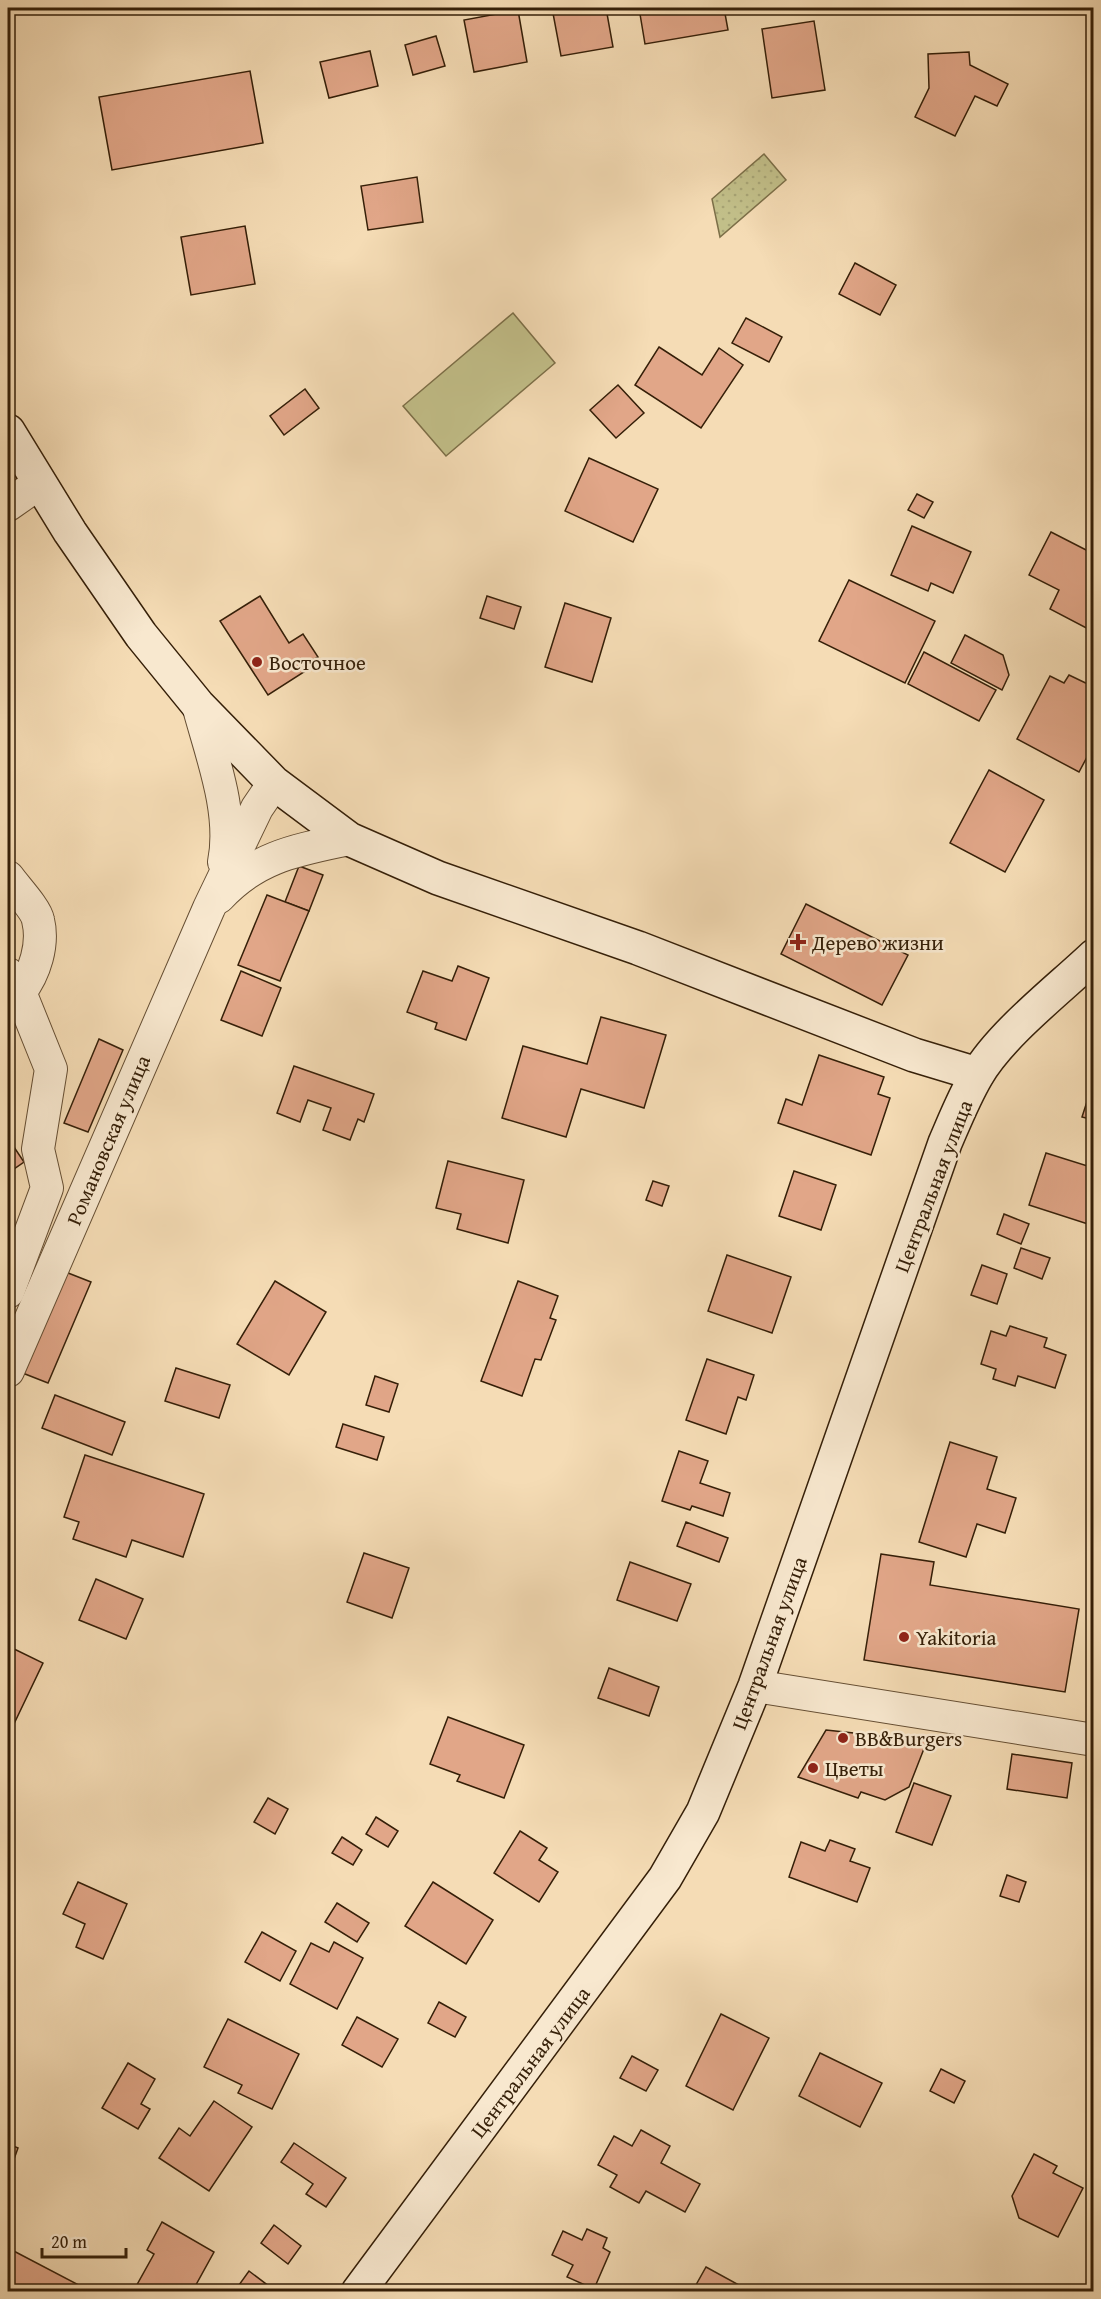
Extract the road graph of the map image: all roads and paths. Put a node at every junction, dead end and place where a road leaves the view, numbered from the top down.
1 (8, 431) edge
2 (38, 484) junction
3 (8, 505) edge
4 (198, 705) junction
5 (274, 783) junction
6 (349, 839) junction
7 (8, 877) edge
8 (208, 908) junction
9 (1094, 956) edge
10 (14, 983) edge
11 (977, 1074) junction
12 (8, 1292) edge
13 (8, 1371) edge
14 (755, 1686) junction
15 (1094, 1740) edge
16 (358, 2292) edge

1 - 2 main road
2 - 3 street
2 - 4 main road
4 - 5 main road
4 - 8 street, Романовская улица
5 - 6 main road
5 - 8 street, Романовская улица
6 - 8 street, Романовская улица
6 - 11 main road
7 - 10 street
8 - 13 street, Романовская улица
9 - 11 main road, Центральная улица
10 - 12 street
11 - 14 main road, Центральная улица
14 - 15 street
14 - 16 main road, Центральная улица

